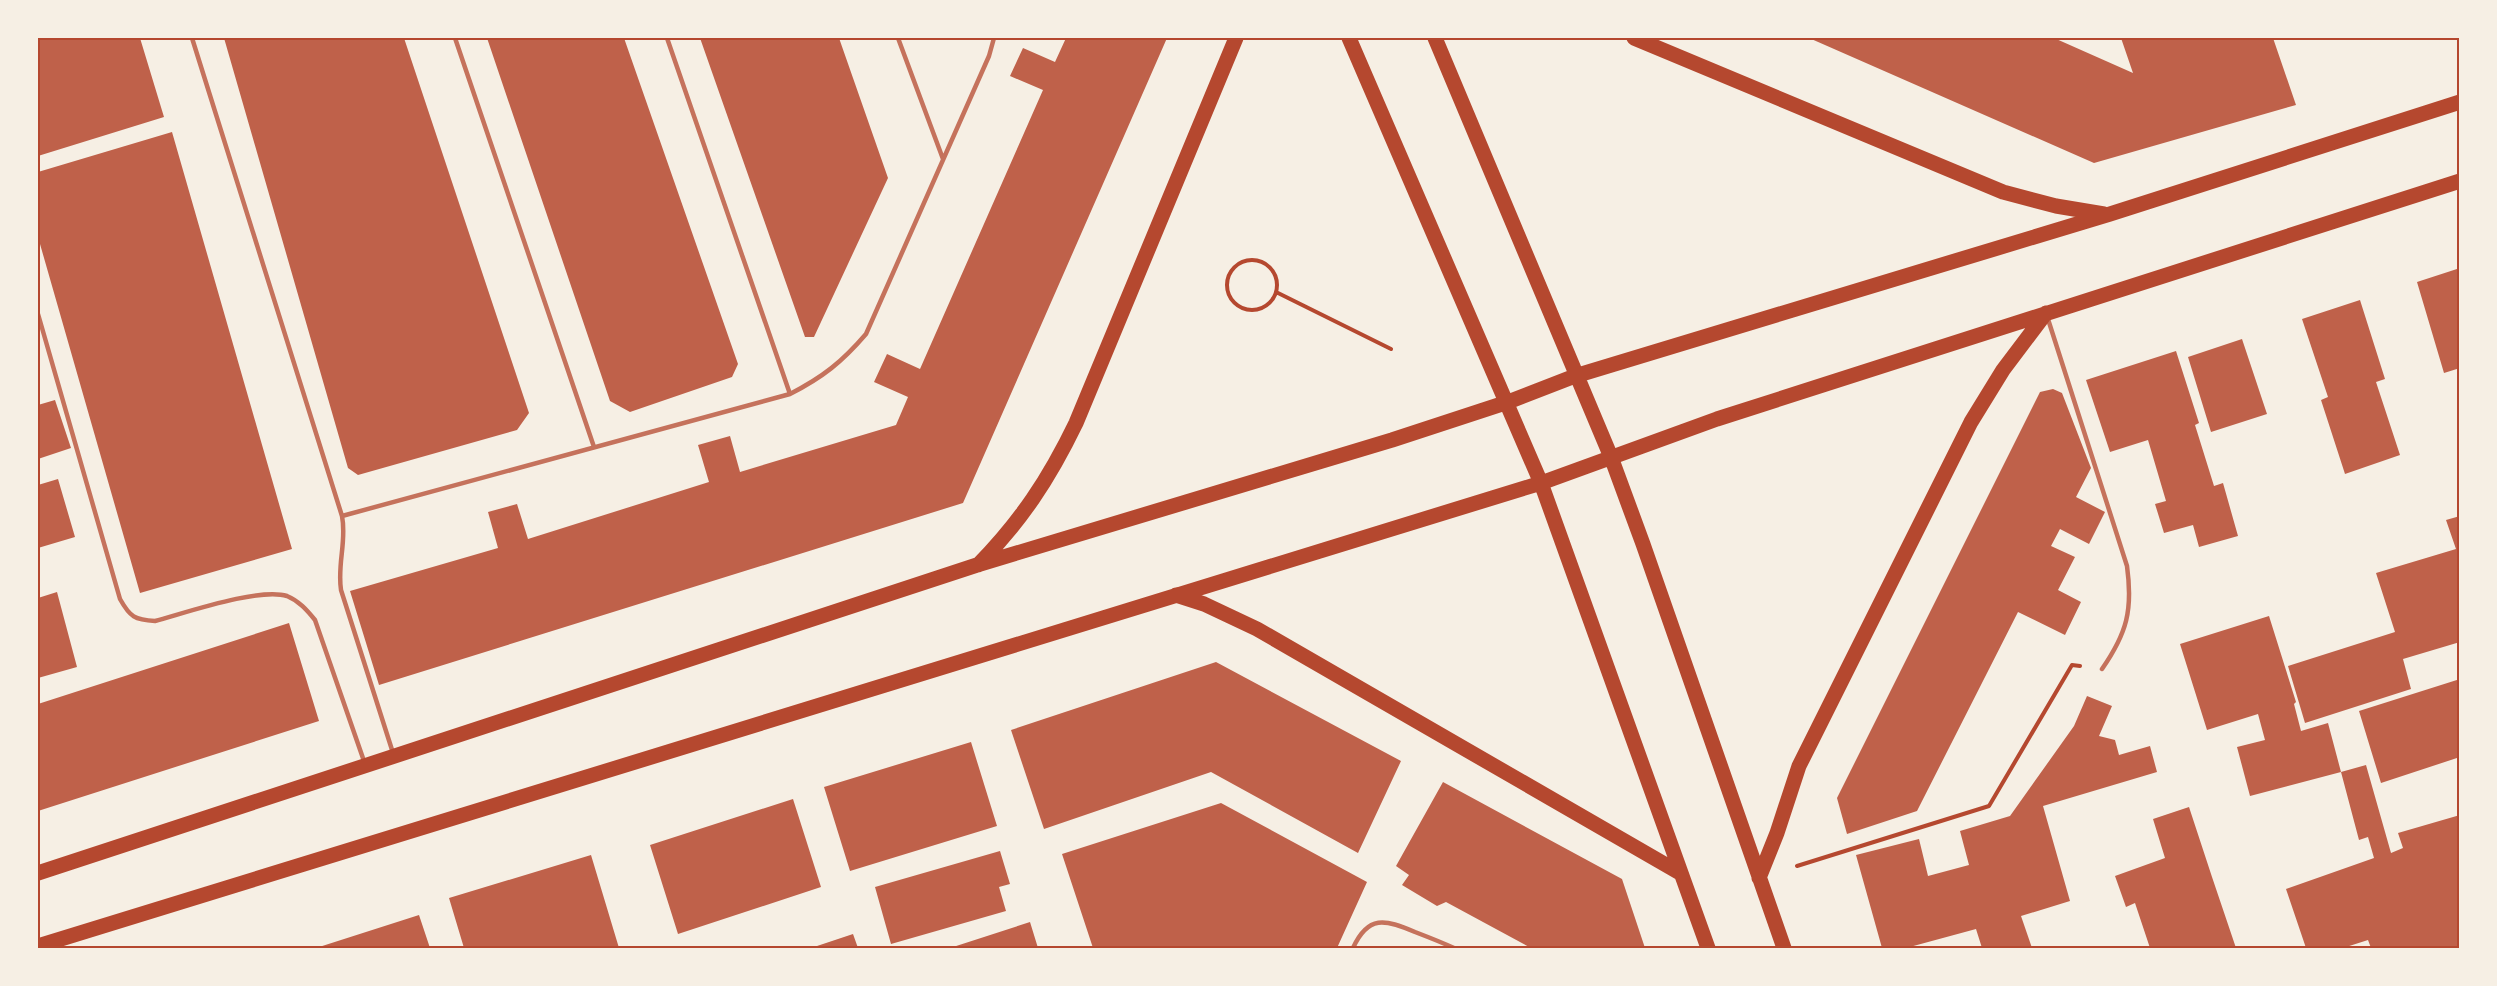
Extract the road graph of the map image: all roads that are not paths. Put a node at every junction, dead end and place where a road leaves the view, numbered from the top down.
1 (192, 38) edge
2 (455, 38) edge
3 (667, 38) edge
4 (898, 38) edge
5 (994, 38) edge
6 (1236, 38) edge
7 (1349, 38) edge
8 (1435, 38) edge
9 (1634, 38) edge
10 (2460, 102) edge
11 (943, 159) junction
12 (2460, 181) edge
13 (2110, 214) junction
14 (2046, 313) junction
15 (38, 314) edge
16 (1575, 376) junction
17 (790, 394) junction
18 (1508, 402) junction
19 (594, 447) junction
20 (1611, 457) junction
21 (1541, 483) junction
22 (342, 516) junction
23 (977, 566) junction
24 (1176, 595) junction
25 (2102, 669) road end
26 (394, 757) junction
27 (366, 767) junction
28 (38, 873) edge
29 (1680, 873) junction
30 (1759, 878) junction
31 (38, 946) edge
32 (1353, 948) edge
33 (1454, 948) edge
34 (1708, 948) edge
35 (1784, 948) edge

1 - 22 lane
2 - 19 lane
3 - 17 lane
4 - 11 lane
5 - 11 lane
6 - 23 main road
7 - 18 main road
8 - 16 main road
9 - 13 main road
10 - 13 main road
11 - 17 lane
12 - 14 main road
13 - 16 main road
14 - 20 main road
14 - 25 lane
14 - 30 main road
15 - 27 lane
16 - 18 main road
16 - 20 main road
17 - 19 lane
18 - 21 main road
18 - 23 main road
19 - 22 lane
20 - 21 main road
20 - 30 main road
21 - 24 main road
21 - 29 main road
22 - 26 lane
23 - 26 main road
24 - 29 main road
24 - 31 main road
26 - 27 main road
27 - 28 main road
29 - 34 main road
30 - 35 main road
32 - 33 lane

